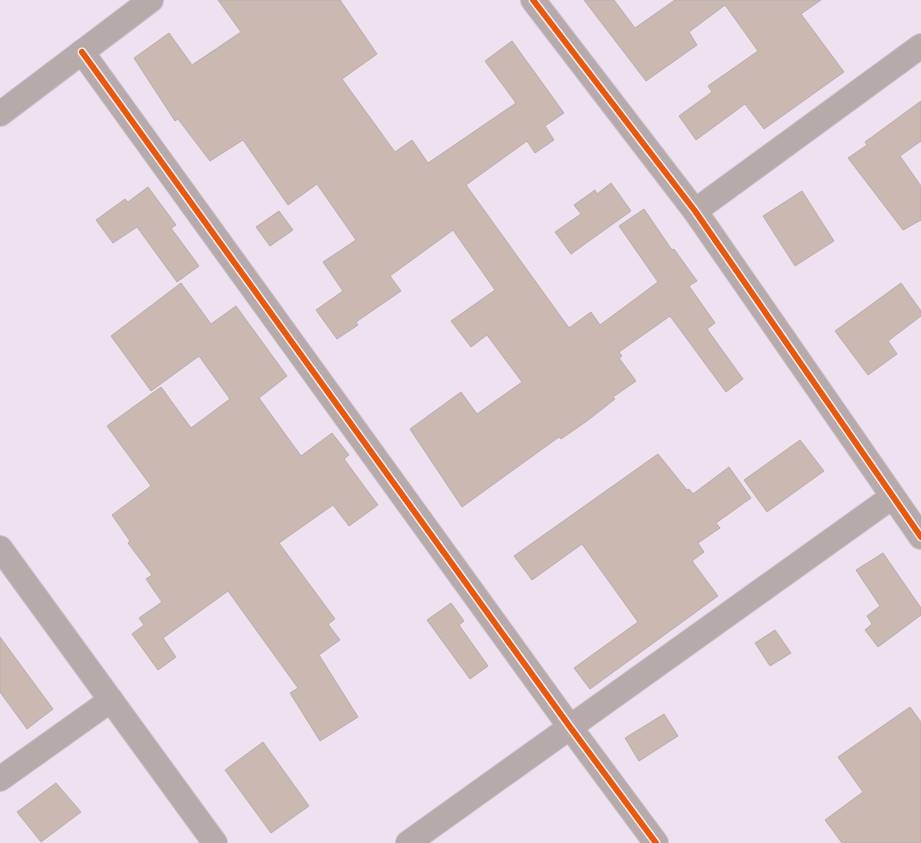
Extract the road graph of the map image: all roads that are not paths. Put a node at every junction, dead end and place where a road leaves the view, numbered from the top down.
1 (151, 0) edge
2 (533, 0) edge
3 (921, 46) edge
4 (82, 52) junction
5 (0, 114) edge
6 (695, 211) junction
7 (892, 496) junction
8 (921, 536) edge
9 (0, 548) edge
10 (111, 700) junction
11 (570, 727) junction
12 (0, 779) edge
13 (215, 843) edge
14 (408, 843) edge
15 (656, 843) edge

1 - 4 street
2 - 6 street
3 - 6 street
4 - 5 street
4 - 11 street
6 - 7 street
7 - 8 street
7 - 11 street
9 - 10 street
10 - 12 street
10 - 13 street
11 - 14 street
11 - 15 street

